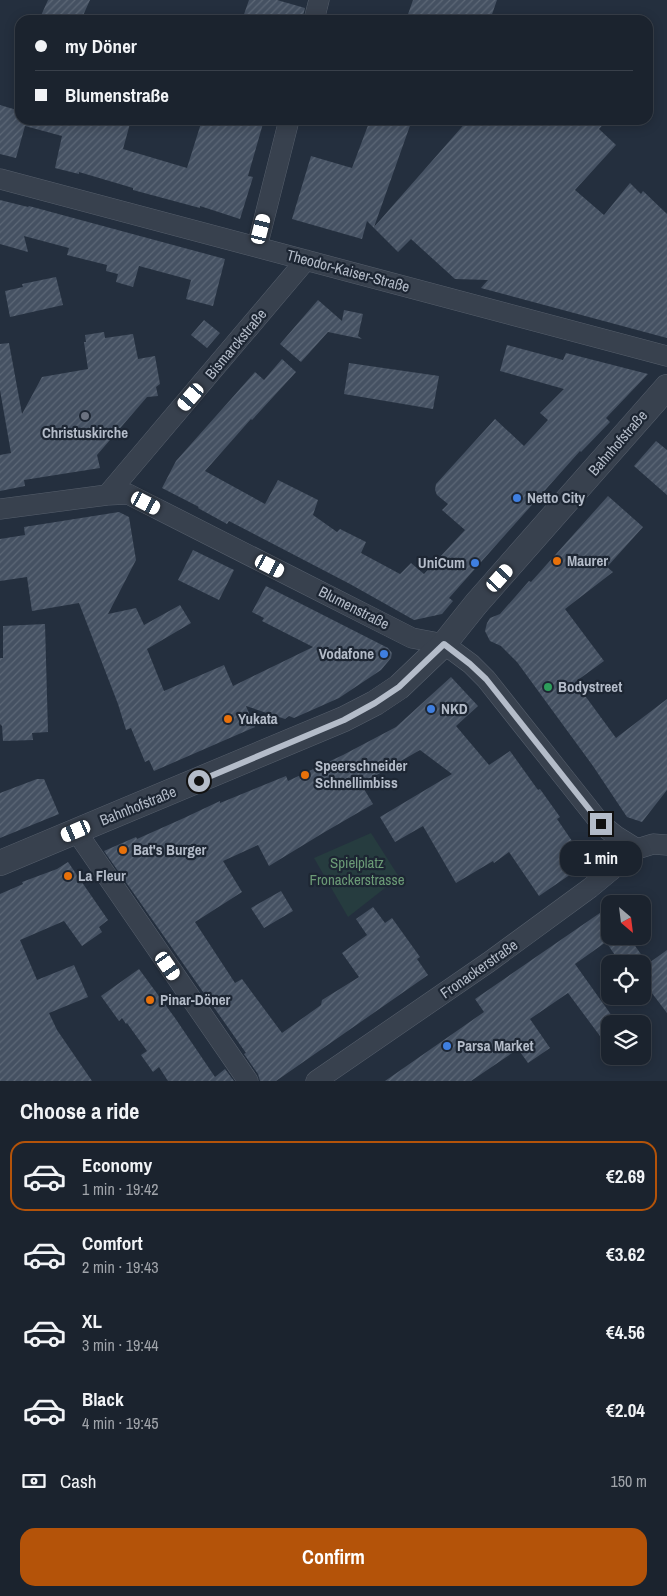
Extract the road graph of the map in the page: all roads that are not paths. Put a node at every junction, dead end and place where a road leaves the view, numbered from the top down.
1 (319, 0) edge
2 (315, 15) edge
3 (288, 125) edge
4 (0, 179) edge
5 (256, 247) junction
6 (306, 260) junction
7 (667, 356) edge
8 (667, 387) edge
9 (106, 495) junction
10 (0, 509) edge
11 (444, 644) junction
12 (76, 831) junction
13 (667, 845) edge
14 (637, 849) junction
15 (0, 863) edge
16 (248, 1081) edge
17 (316, 1081) edge

1 - 2 street
3 - 5 street
4 - 5 street, Theodor-Kaiser-Straße
5 - 6 street, Theodor-Kaiser-Straße
6 - 7 street, Theodor-Kaiser-Straße
6 - 9 street, Bismarckstraße
8 - 11 street, Bahnhofstraße
9 - 10 street, Blumenstraße
9 - 11 street, Blumenstraße
11 - 12 street, Bahnhofstraße
11 - 14 street, Blumenstraße
12 - 15 street, Bahnhofstraße
12 - 16 street
13 - 14 street
14 - 17 street, Fronackerstraße

